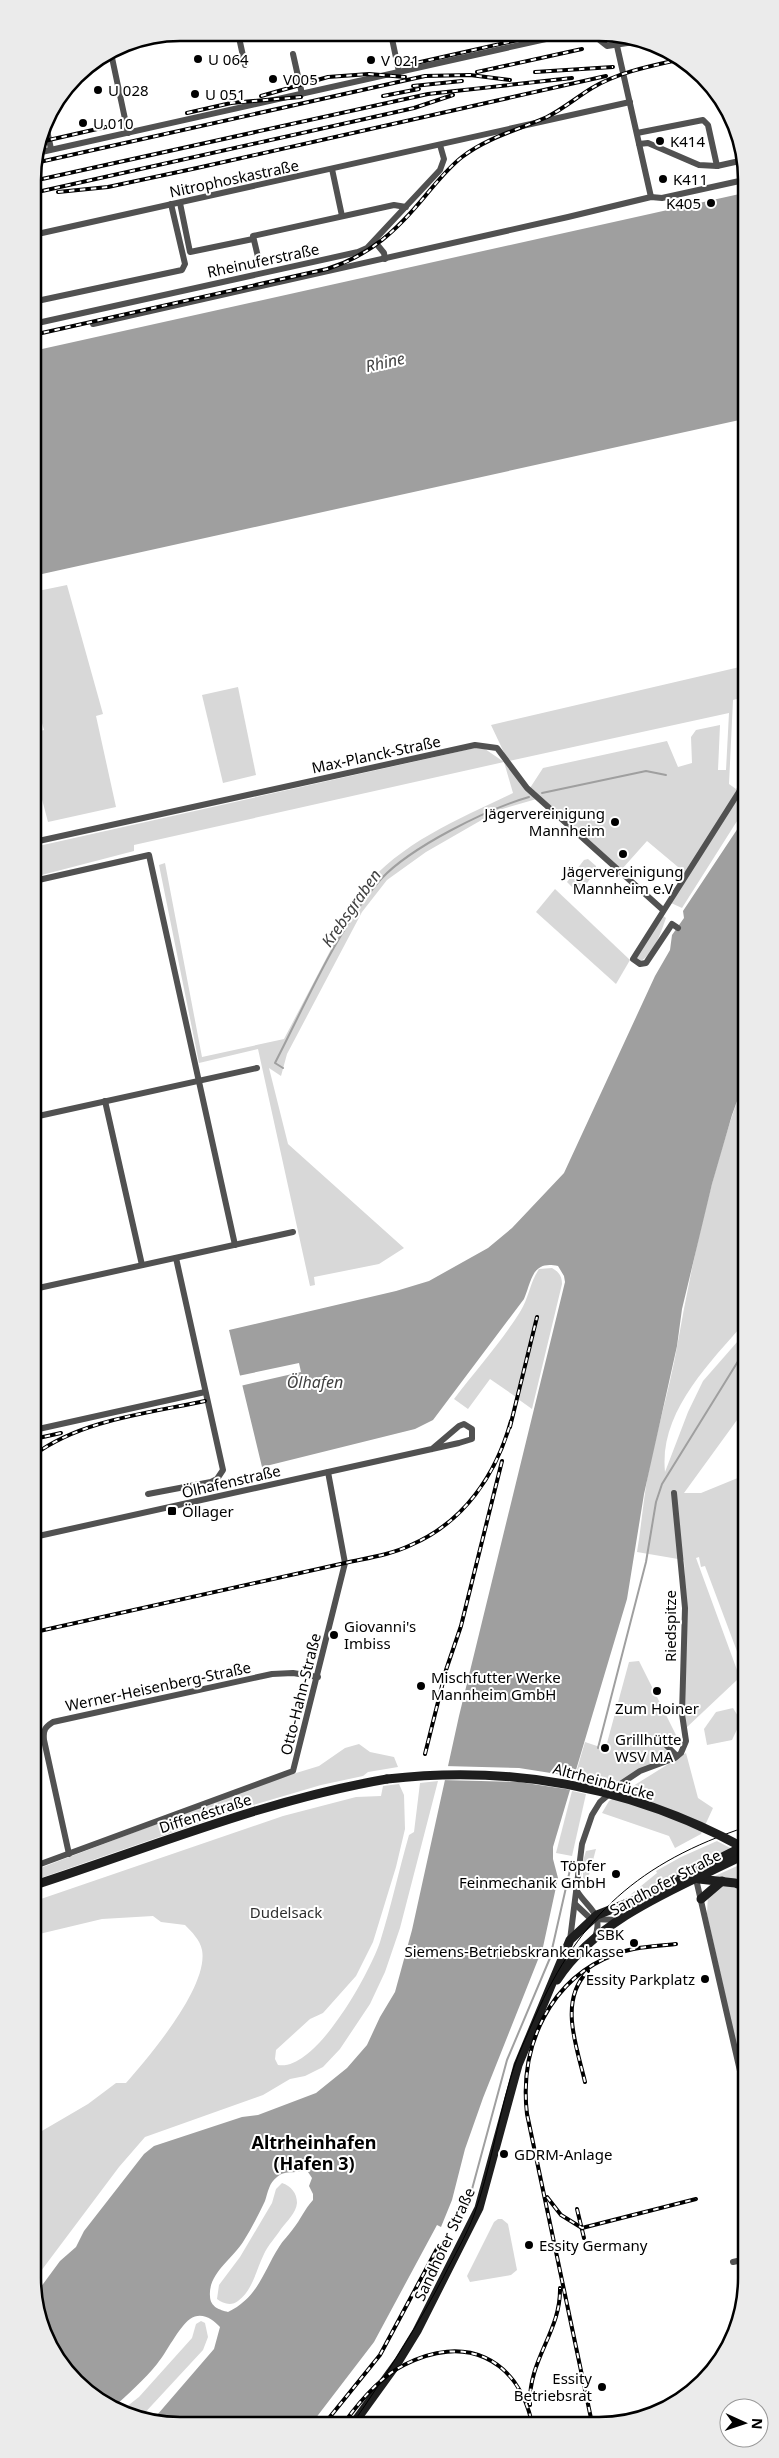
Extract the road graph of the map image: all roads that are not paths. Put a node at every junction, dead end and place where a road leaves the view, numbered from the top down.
1 (393, 41) edge
2 (537, 41) edge
3 (601, 41) edge
4 (240, 42) edge
5 (626, 44) edge
6 (617, 46) junction
7 (294, 54) dead end
8 (112, 60) edge
9 (246, 65) dead end
10 (399, 72) junction
11 (302, 94) junction
12 (630, 102) junction
13 (128, 132) junction
14 (636, 133) junction
15 (48, 137) edge
16 (639, 144) junction
17 (440, 145) junction
18 (51, 149) junction
19 (45, 150) edge
20 (736, 162) edge
21 (717, 166) junction
22 (332, 169) junction
23 (738, 181) edge
24 (651, 197) junction
25 (180, 203) junction
26 (172, 204) junction
27 (406, 207) junction
28 (342, 216) junction
29 (42, 233) edge
30 (253, 238) junction
31 (375, 242) junction
32 (358, 252) junction
33 (186, 253) junction
34 (385, 259) junction
35 (258, 261) dead end
36 (358, 266) junction
37 (42, 300) edge
38 (42, 322) edge
39 (93, 324) dead end
40 (738, 794) edge
41 (42, 840) edge
42 (42, 879) edge
43 (664, 910) junction
44 (678, 928) dead end
45 (257, 1068) dead end
46 (199, 1081) junction
47 (105, 1102) junction
48 (42, 1115) edge
49 (294, 1232) dead end
50 (235, 1245) junction
51 (176, 1258) junction
52 (142, 1266) junction
53 (41, 1288) edge
54 (205, 1392) junction
55 (41, 1428) edge
56 (432, 1449) junction
57 (328, 1472) junction
58 (674, 1493) dead end
59 (148, 1494) dead end
60 (41, 1536) edge
61 (318, 1677) junction
62 (667, 1746) dead end
63 (677, 1756) junction
64 (387, 1779) joint
65 (737, 1846) edge
66 (737, 1850) edge
67 (69, 1854) junction
68 (737, 1858) edge
69 (41, 1864) edge
70 (694, 1876) junction
71 (722, 1881) junction
72 (41, 1883) edge
73 (737, 1885) edge
74 (577, 1891) junction
75 (701, 1898) junction
76 (575, 1904) junction
77 (595, 1919) junction
78 (619, 1920) junction
79 (594, 1938) junction
80 (570, 1940) junction
81 (543, 2004) junction
82 (737, 2046) edge
83 (737, 2261) edge
84 (733, 2262) dead end
85 (358, 2417) edge

1 - 10 street
2 - 10 street
3 - 6 street
4 - 9 street
5 - 6 street
6 - 12 street
7 - 11 street
8 - 13 street
10 - 11 street
11 - 13 street
12 - 14 street
12 - 17 street, Nitrophoskastraße
13 - 18 street
14 - 16 street
14 - 21 street
15 - 18 street
16 - 21 street
16 - 24 street
17 - 22 street, Nitrophoskastraße
17 - 27 street, Rheinuferstraße
18 - 19 street
20 - 21 street
22 - 25 street, Nitrophoskastraße
22 - 28 street
23 - 24 street
24 - 34 street
25 - 26 street, Nitrophoskastraße
25 - 33 street
26 - 29 street, Nitrophoskastraße
26 - 33 street
27 - 28 street
27 - 31 street, Rheinuferstraße
28 - 30 street
30 - 33 street
30 - 35 street
31 - 32 street, Rheinuferstraße
31 - 34 street
32 - 36 street
32 - 38 street, Rheinuferstraße
33 - 37 street
34 - 36 street
36 - 39 street
40 - 43 street
41 - 43 street, Max-Planck-Straße
42 - 46 street
43 - 44 street
45 - 46 street
46 - 47 street
46 - 50 street
47 - 48 street
47 - 52 street
49 - 50 street
50 - 51 street
51 - 52 street
51 - 54 street
52 - 53 street
54 - 55 street
54 - 59 street
56 - 56 street, Ölhafenstraße
56 - 57 street, Ölhafenstraße
57 - 60 street, Ölhafenstraße
57 - 61 street, Otto-Hahn-Straße
58 - 63 street, Riedspitze
61 - 67 street, Otto-Hahn-Straße
61 - 67 street, Werner-Heisenberg-Straße
62 - 63 street
63 - 74 street
64 - 65 street, Altrheinbrücke, bridge
64 - 72 street, Diffenéstraße
66 - 70 street, Sandhofer Straße
67 - 69 street, Otto-Hahn-Straße
68 - 70 street, Sandhofer Straße
70 - 71 street
70 - 75 street
70 - 77 street, Sandhofer Straße
70 - 78 street, Sandhofer Straße
71 - 73 street
71 - 75 street
74 - 76 street
74 - 77 street
75 - 82 street
76 - 77 street
76 - 80 street
77 - 78 street
77 - 79 street
77 - 80 street, Sandhofer Straße
78 - 79 street, Sandhofer Straße
79 - 81 street, Sandhofer Straße
80 - 81 street, Sandhofer Straße
81 - 85 street, Sandhofer Straße
83 - 84 street

